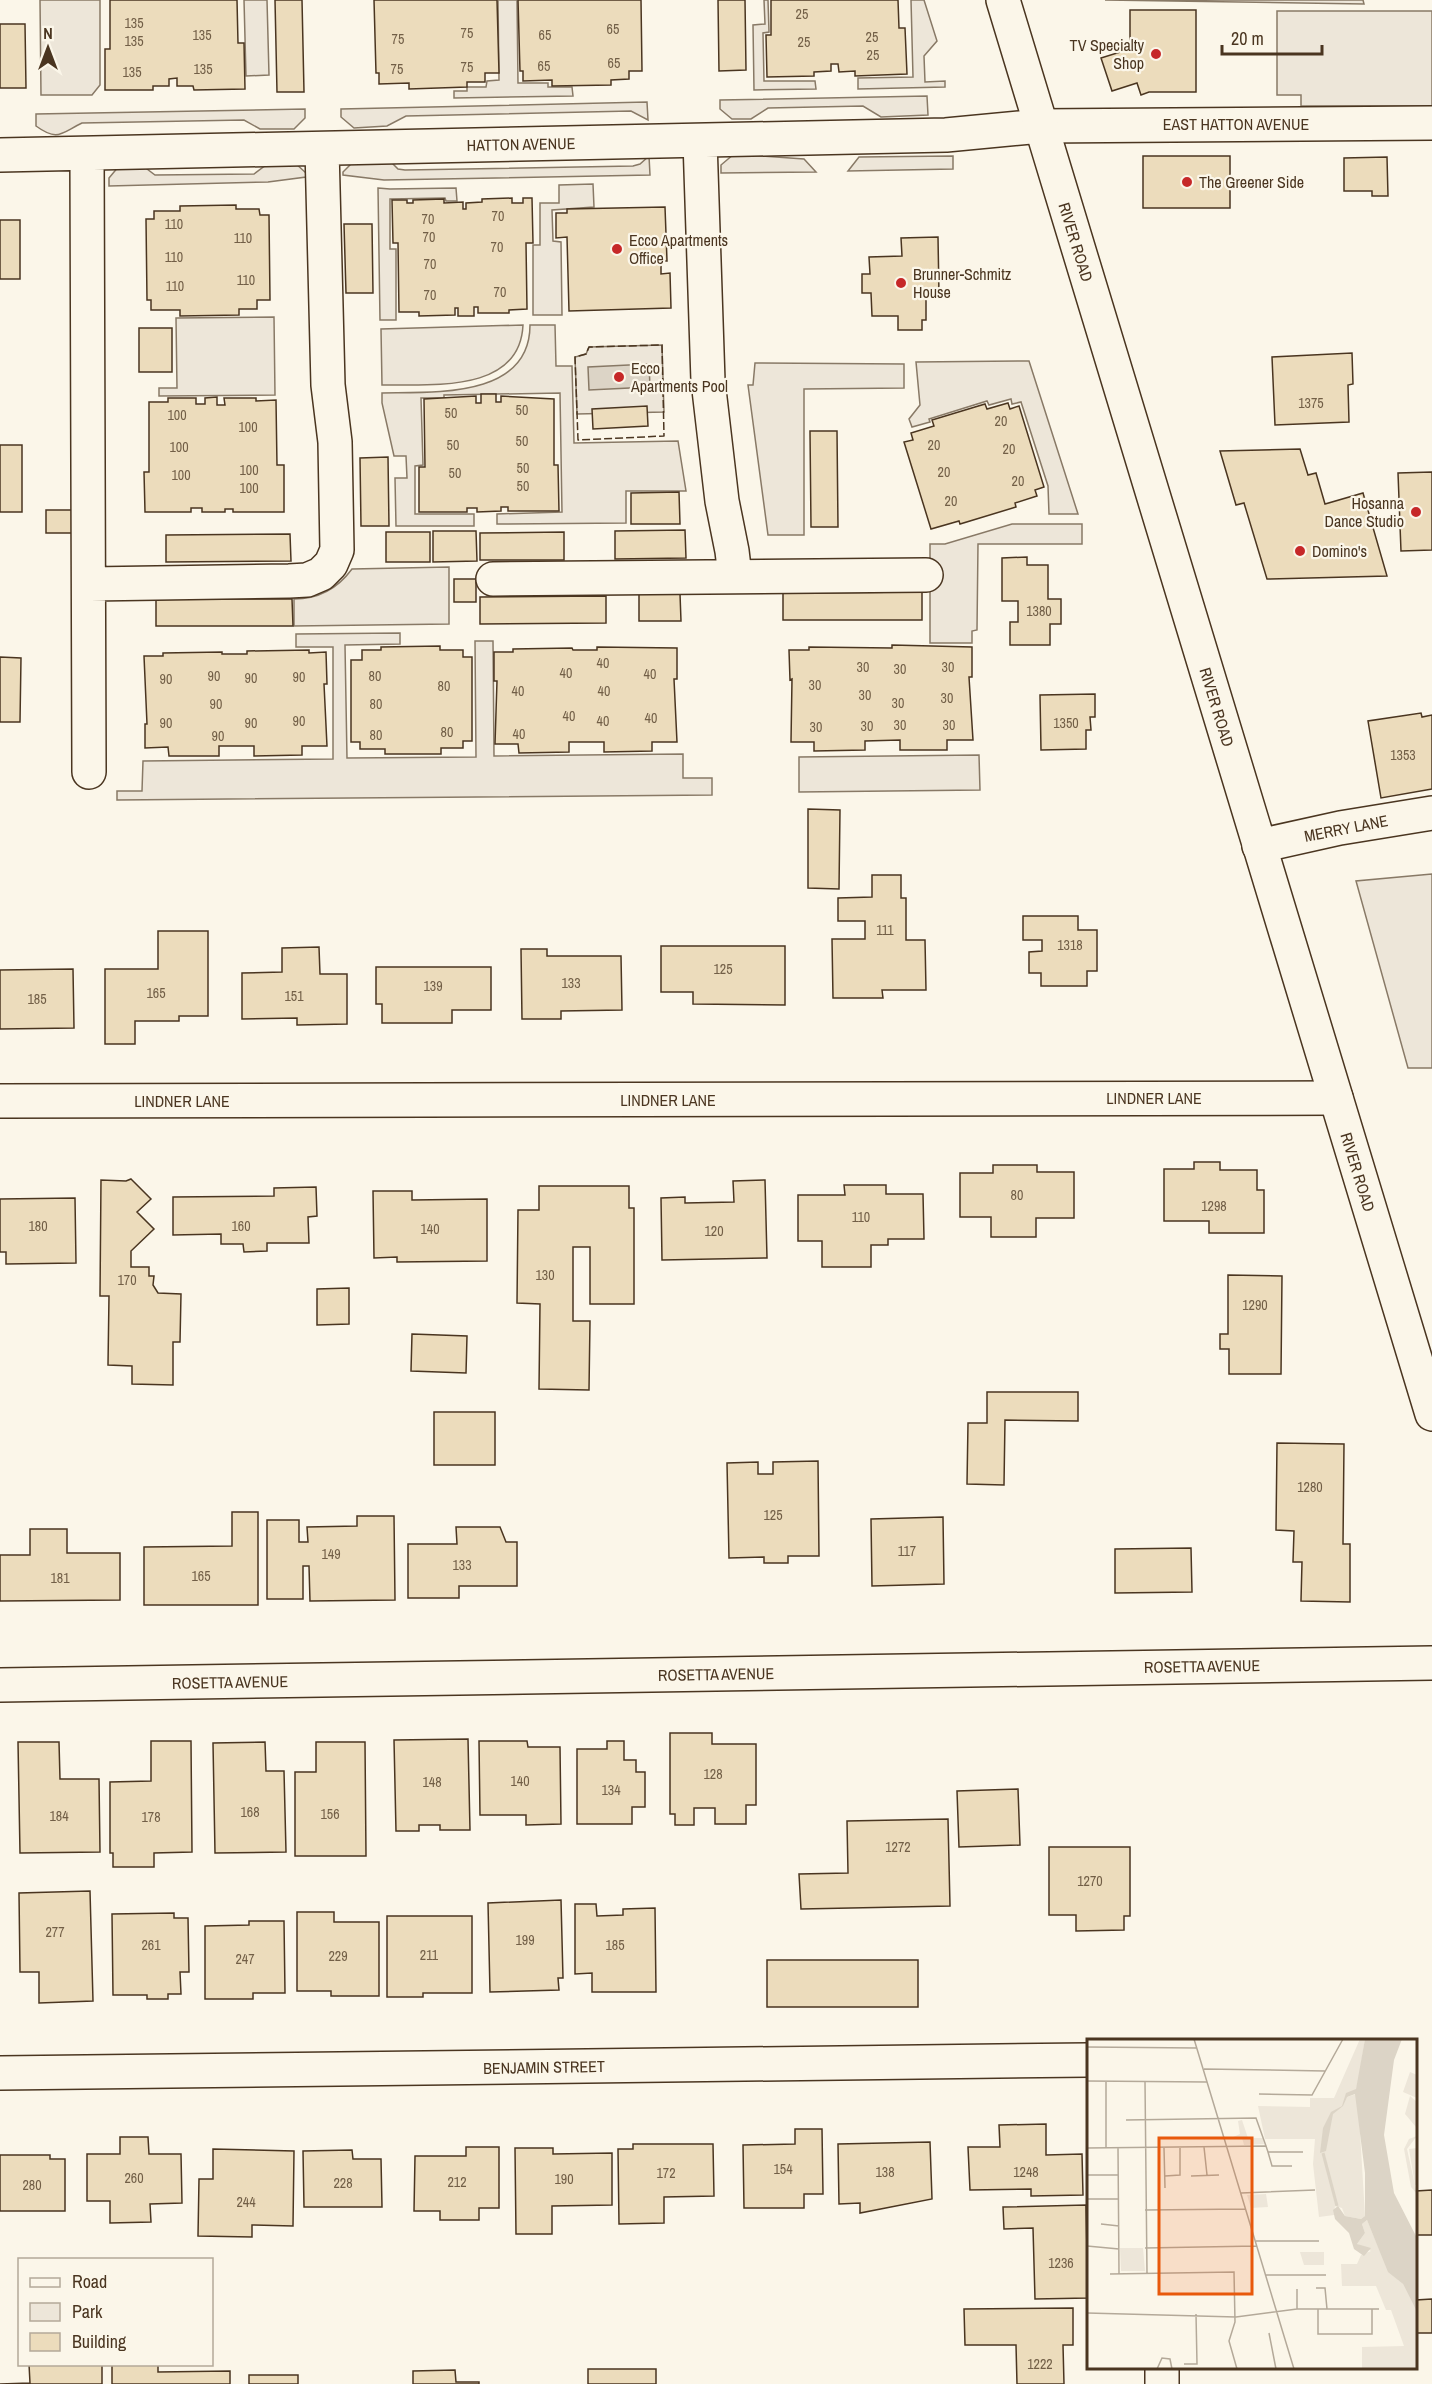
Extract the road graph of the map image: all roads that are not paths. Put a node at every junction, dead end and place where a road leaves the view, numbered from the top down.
1 (1003, 0) edge
2 (1432, 123) edge
3 (1041, 126) junction
4 (700, 141) junction
5 (322, 148) junction
6 (87, 154) junction
7 (0, 155) edge
8 (926, 575) dead end
9 (735, 576) junction
10 (493, 579) dead end
11 (90, 584) junction
12 (89, 772) dead end
13 (1432, 813) edge
14 (1259, 846) junction
15 (1336, 1098) junction
16 (0, 1101) edge
17 (1432, 1414) edge
18 (1432, 1663) edge
19 (0, 1685) edge
20 (1087, 2060) edge
21 (0, 2073) edge

1 - 3 street, RIVER ROAD
2 - 3 street, EAST HATTON AVENUE
3 - 4 street, HATTON AVENUE
3 - 14 street, RIVER ROAD
4 - 5 street, HATTON AVENUE
4 - 9 street
5 - 6 street, HATTON AVENUE
5 - 11 street
6 - 7 street, HATTON AVENUE
6 - 11 street
8 - 9 street
9 - 10 street
11 - 12 street
13 - 14 street, MERRY LANE
14 - 15 street, RIVER ROAD
15 - 16 street, LINDNER LANE
15 - 17 street, RIVER ROAD
18 - 19 street, ROSETTA AVENUE
20 - 21 street, BENJAMIN STREET

